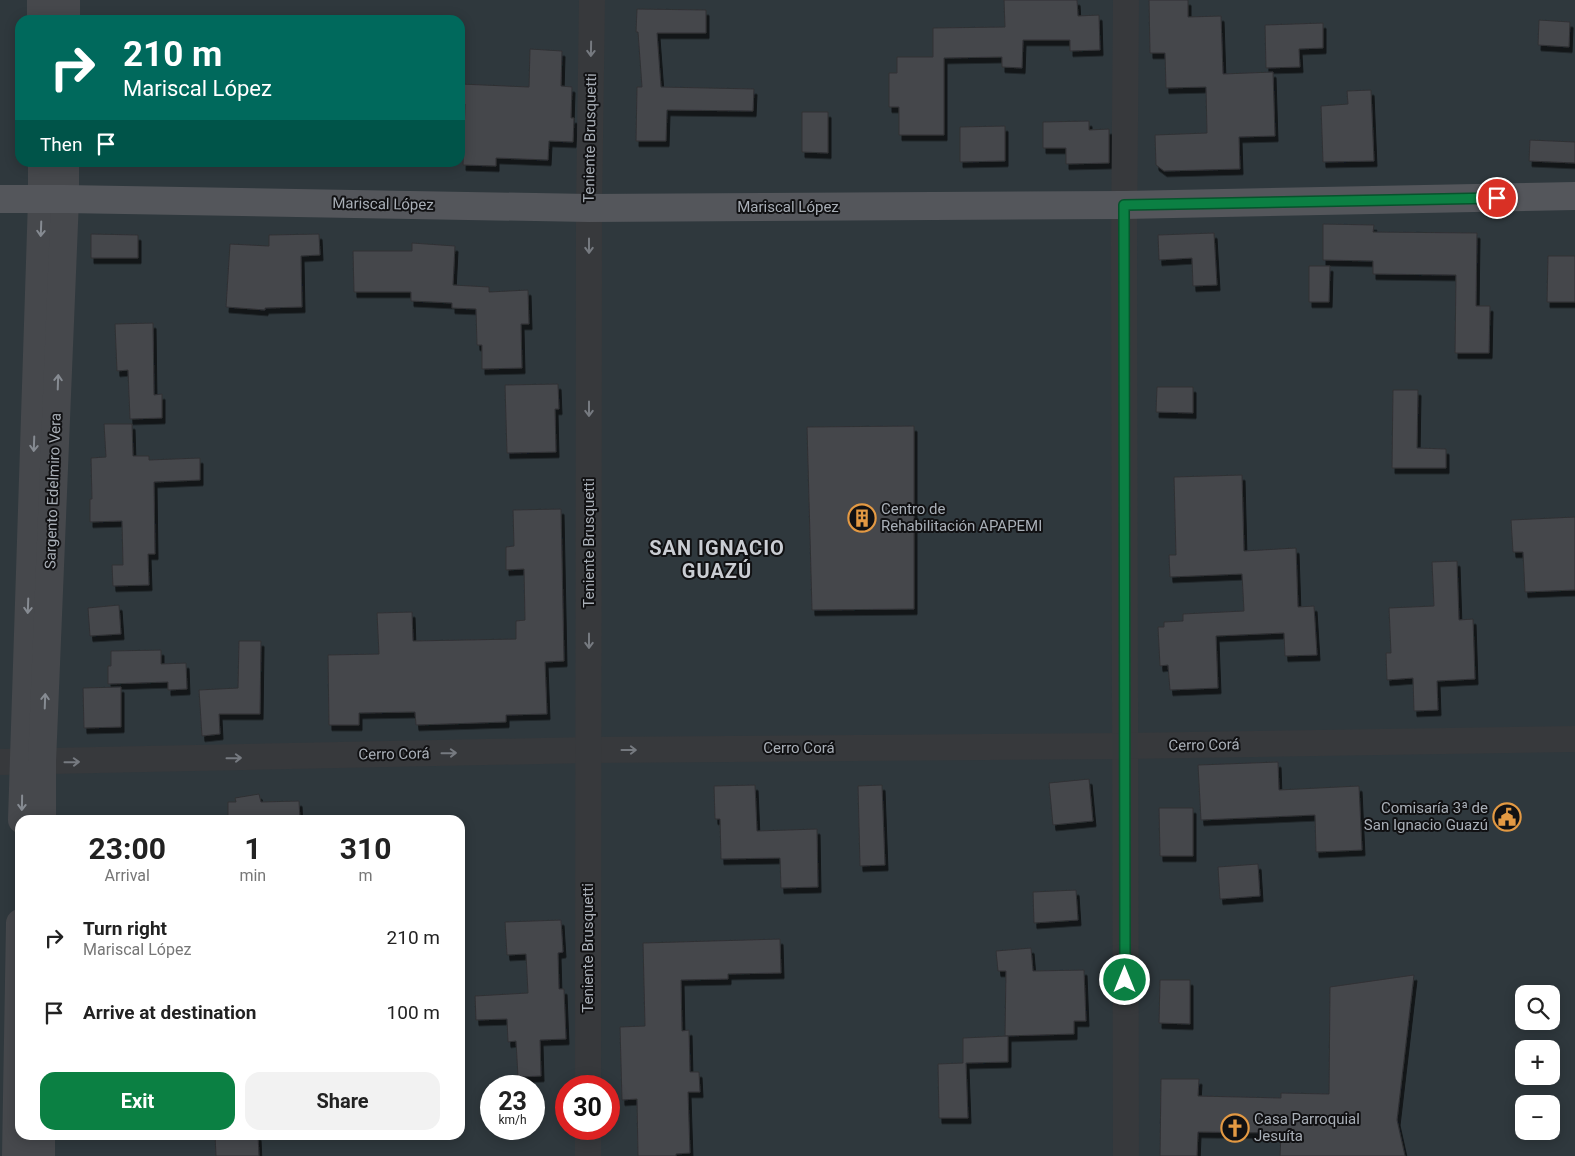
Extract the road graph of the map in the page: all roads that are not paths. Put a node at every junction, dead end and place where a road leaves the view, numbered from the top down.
1 (41, 0) edge
2 (66, 0) edge
3 (592, 0) edge
4 (1126, 0) edge
5 (41, 15) edge
6 (66, 15) edge
7 (43, 167) edge
8 (63, 167) edge
9 (1575, 196) edge
10 (53, 199) junction
11 (0, 200) edge
12 (1124, 205) junction
13 (589, 208) junction
14 (1575, 739) edge
15 (1124, 746) junction
16 (588, 750) junction
17 (22, 762) edge
18 (22, 815) edge
19 (40, 815) edge
20 (588, 1075) edge
21 (16, 1140) edge
22 (41, 1140) edge
23 (588, 1140) edge
24 (16, 1156) edge
25 (41, 1156) edge
26 (588, 1156) edge
27 (1126, 1156) edge

1 - 5 street
2 - 6 street
3 -> 13 street, Teniente Brusquetti
4 - 12 street
7 - 10 street, Sargento Edelmiro Vera
8 - 10 street, Sargento Edelmiro Vera
9 - 12 main road, Mariscal López
10 - 11 main road, Mariscal López
10 - 13 main road, Mariscal López
10 - 17 street, Sargento Edelmiro Vera
12 - 13 main road, Mariscal López
12 - 15 street
13 -> 16 street, Teniente Brusquetti
14 - 15 street, Cerro Corá
16 -> 15 street, Cerro Corá
15 - 27 street
17 -> 16 street, Cerro Corá
16 - 20 street, Teniente Brusquetti
17 -> 18 street, Sargento Edelmiro Vera
17 - 19 street, Sargento Edelmiro Vera
21 - 24 street
22 - 25 street
23 - 26 street

